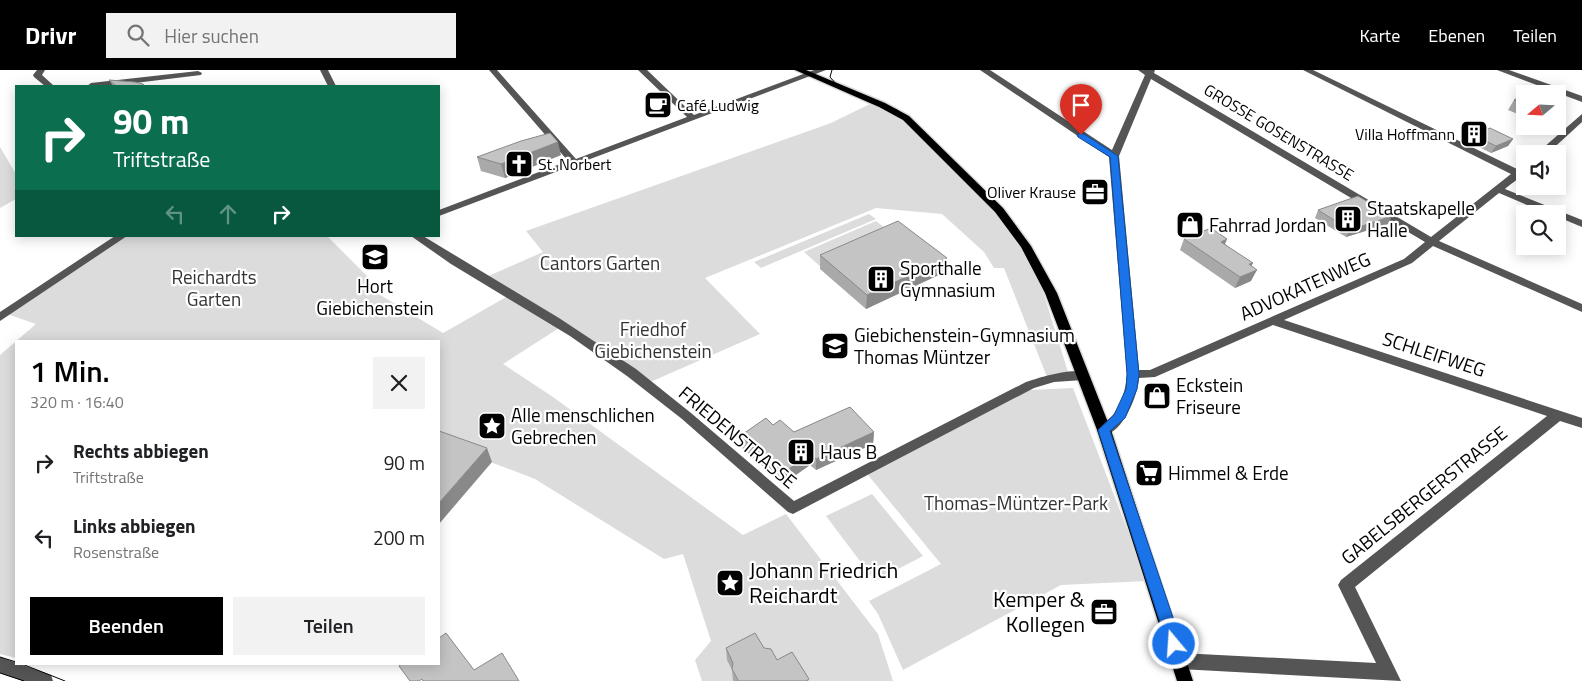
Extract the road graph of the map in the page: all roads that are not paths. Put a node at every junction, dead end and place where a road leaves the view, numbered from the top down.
1 (41, 70) edge
2 (324, 70) edge
3 (493, 70) edge
4 (642, 70) edge
5 (799, 70) edge
6 (822, 70) edge
7 (984, 70) edge
8 (1308, 70) edge
9 (1501, 70) edge
10 (1147, 71) edge
11 (199, 74) edge
12 (811, 75) junction
13 (49, 85) edge
14 (100, 85) edge
15 (332, 85) edge
16 (1582, 99) edge
17 (1582, 117) edge
18 (694, 118) junction
19 (1551, 145) edge
20 (1114, 156) junction
21 (574, 162) junction
22 (1516, 168) edge
23 (1516, 176) edge
24 (1498, 189) junction
25 (1536, 205) edge
26 (440, 213) edge
27 (1566, 218) edge
28 (1582, 224) edge
29 (120, 237) edge
30 (418, 237) edge
31 (1432, 242) junction
32 (1582, 308) edge
33 (0, 317) edge
34 (1274, 321) junction
35 (1133, 374) junction
36 (1084, 376) junction
37 (1558, 415) junction
38 (1582, 423) edge
39 (1104, 430) junction
40 (1180, 661) junction
41 (0, 665) edge
42 (1391, 676) edge
43 (45, 681) edge
44 (1185, 681) edge

1 - 13 street
2 - 15 street
3 - 21 street
4 - 18 street
5 - 12 main road
6 - 12 street
7 - 20 street
8 - 22 street
9 - 16 street
10 - 20 street
10 - 31 street, GROSSE GOSENSTRASSE
11 - 14 street
12 - 18 street
12 - 36 main road
17 - 19 street
18 - 21 street
20 - 35 street
21 - 26 street
23 - 24 street, ADVOKATENWEG
24 - 25 street
24 - 31 street, ADVOKATENWEG
27 - 28 street
29 - 33 street
30 - 36 street, FRIEDENSTRASSE
31 - 32 street, GROSSE GOSENSTRASSE
31 - 34 street, ADVOKATENWEG
34 - 35 street, ADVOKATENWEG
34 - 37 street, SCHLEIFWEG
35 - 39 street
36 - 39 main road
37 - 38 street, SCHLEIFWEG
37 - 42 street, GABELSBERGERSTRASSE
39 - 40 main road
40 - 42 street, GABELSBERGERSTRASSE
40 - 44 main road
41 - 43 street

